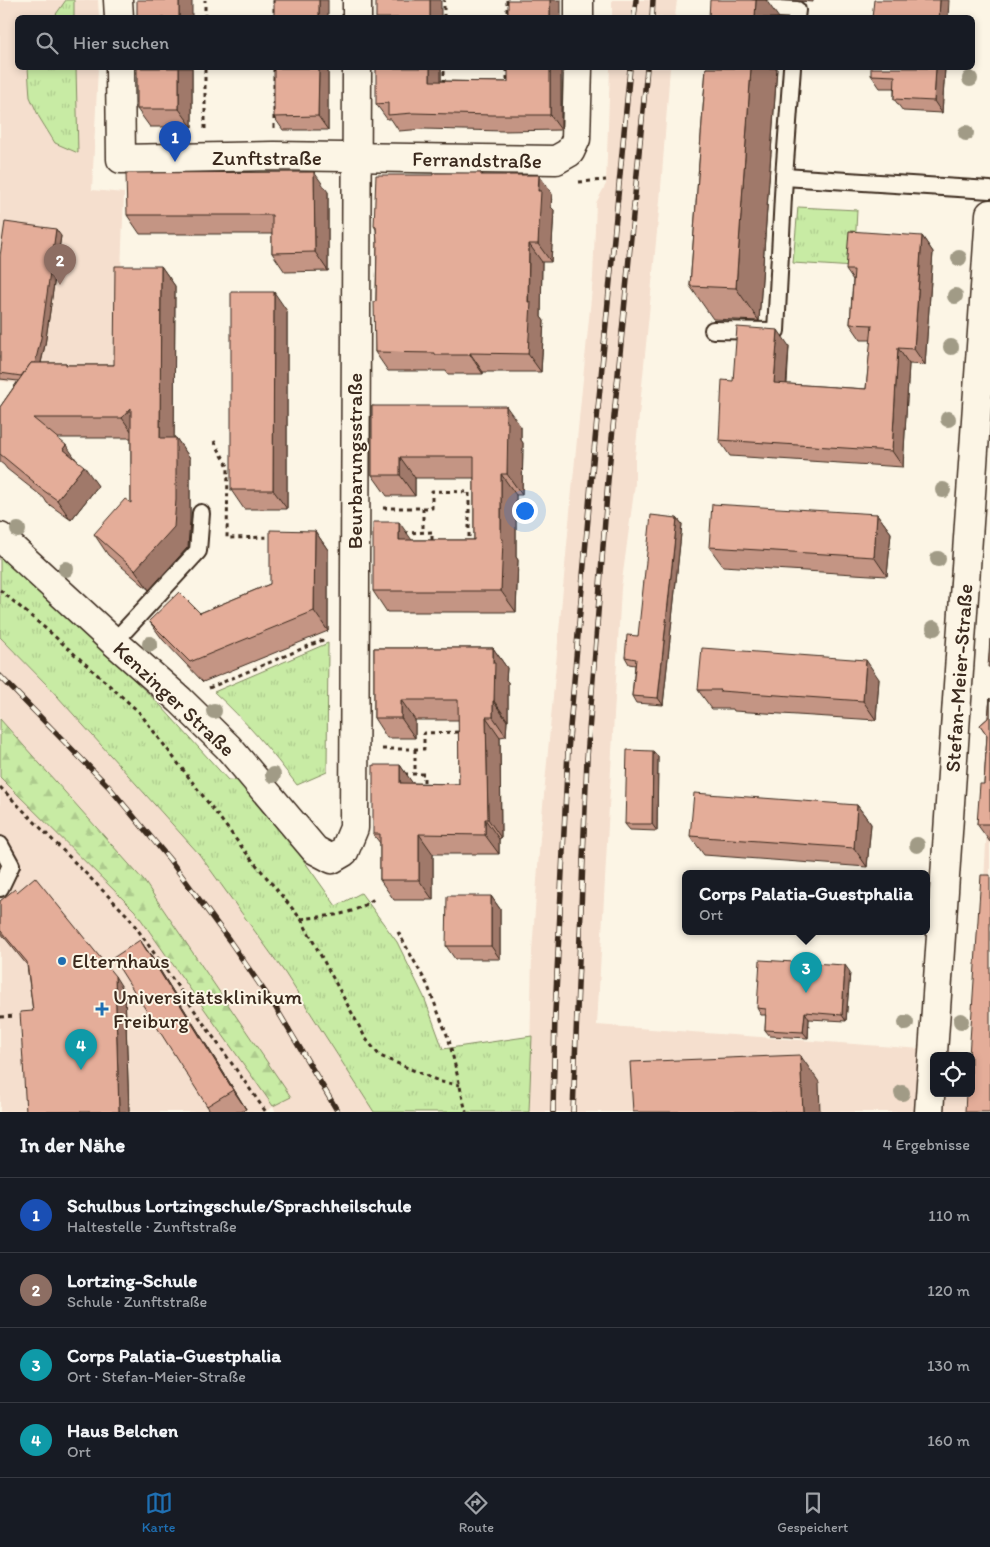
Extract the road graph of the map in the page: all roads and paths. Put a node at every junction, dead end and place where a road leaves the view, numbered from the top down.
1 (118, 0) edge
2 (206, 0) edge
3 (274, 0) edge
4 (357, 0) edge
5 (444, 0) edge
6 (506, 0) edge
7 (580, 0) edge
8 (757, 8) edge
9 (119, 15) edge
10 (205, 15) edge
11 (274, 15) edge
12 (357, 15) edge
13 (444, 15) edge
14 (507, 15) edge
15 (579, 15) edge
16 (796, 15) edge
17 (120, 70) edge
18 (205, 70) edge
19 (274, 70) edge
20 (356, 70) edge
21 (444, 70) edge
22 (507, 70) edge
23 (578, 70) edge
24 (792, 70) edge
25 (444, 91) edge
26 (507, 92) edge
27 (274, 156) junction
28 (205, 158) junction
29 (356, 158) junction
30 (784, 177) junction
31 (606, 180) dead end
32 (574, 182) dead end
33 (990, 190) edge
34 (990, 214) edge
35 (713, 330) dead end
36 (214, 441) dead end
37 (355, 508) junction
38 (423, 508) junction
39 (201, 512) dead end
40 (423, 532) junction
41 (404, 533) dead end
42 (0, 537) edge
43 (276, 537) edge
44 (432, 549) edge
45 (468, 549) edge
46 (0, 590) edge
47 (356, 626) junction
48 (114, 642) junction
49 (180, 700) junction
50 (460, 742) edge
51 (415, 749) junction
52 (354, 750) junction
53 (398, 774) edge
54 (415, 774) junction
55 (0, 787) edge
56 (424, 791) edge
57 (0, 844) edge
58 (344, 852) joint
59 (0, 888) edge
60 (375, 898) dead end
61 (300, 919) junction
62 (398, 932) dead end
63 (14, 1016) dead end
64 (0, 1017) edge
65 (460, 1085) junction
66 (266, 1112) edge
67 (466, 1112) edge
68 (929, 1112) edge

1 - 9 street
2 - 10 path
3 - 11 path
4 - 12 street
5 - 13 path
6 - 14 path
7 - 15 street
8 - 16 lane
17 - 28 street, Zunftstraße
18 - 28 path
19 - 27 path
20 - 29 street, Beurbarungsstraße
21 - 25 path
22 - 26 path
23 - 29 street, Ferrandstraße
24 - 30 lane
27 - 28 street, Zunftstraße
27 - 29 street, Zunftstraße
29 - 37 street, Beurbarungsstraße
30 - 33 lane
30 - 35 lane
31 - 32 path
34 - 68 street, Stefan-Meier-Straße
36 - 43 path
37 - 38 path
37 - 47 street, Beurbarungsstraße
38 - 40 path
38 - 45 path
39 - 48 lane
40 - 41 path
40 - 44 path
42 - 48 street, Kenzinger Straße
46 - 61 path
47 - 49 path
47 - 52 street, Beurbarungsstraße
48 - 49 street, Kenzinger Straße
49 - 58 street, Kenzinger Straße
50 - 51 path
51 - 52 path
51 - 54 path
52 - 58 street, Beurbarungsstraße
53 - 54 path
54 - 56 path
55 - 66 path
57 - 59 lane
60 - 61 path
61 - 65 path
62 - 65 path
63 - 64 path
65 - 67 path

